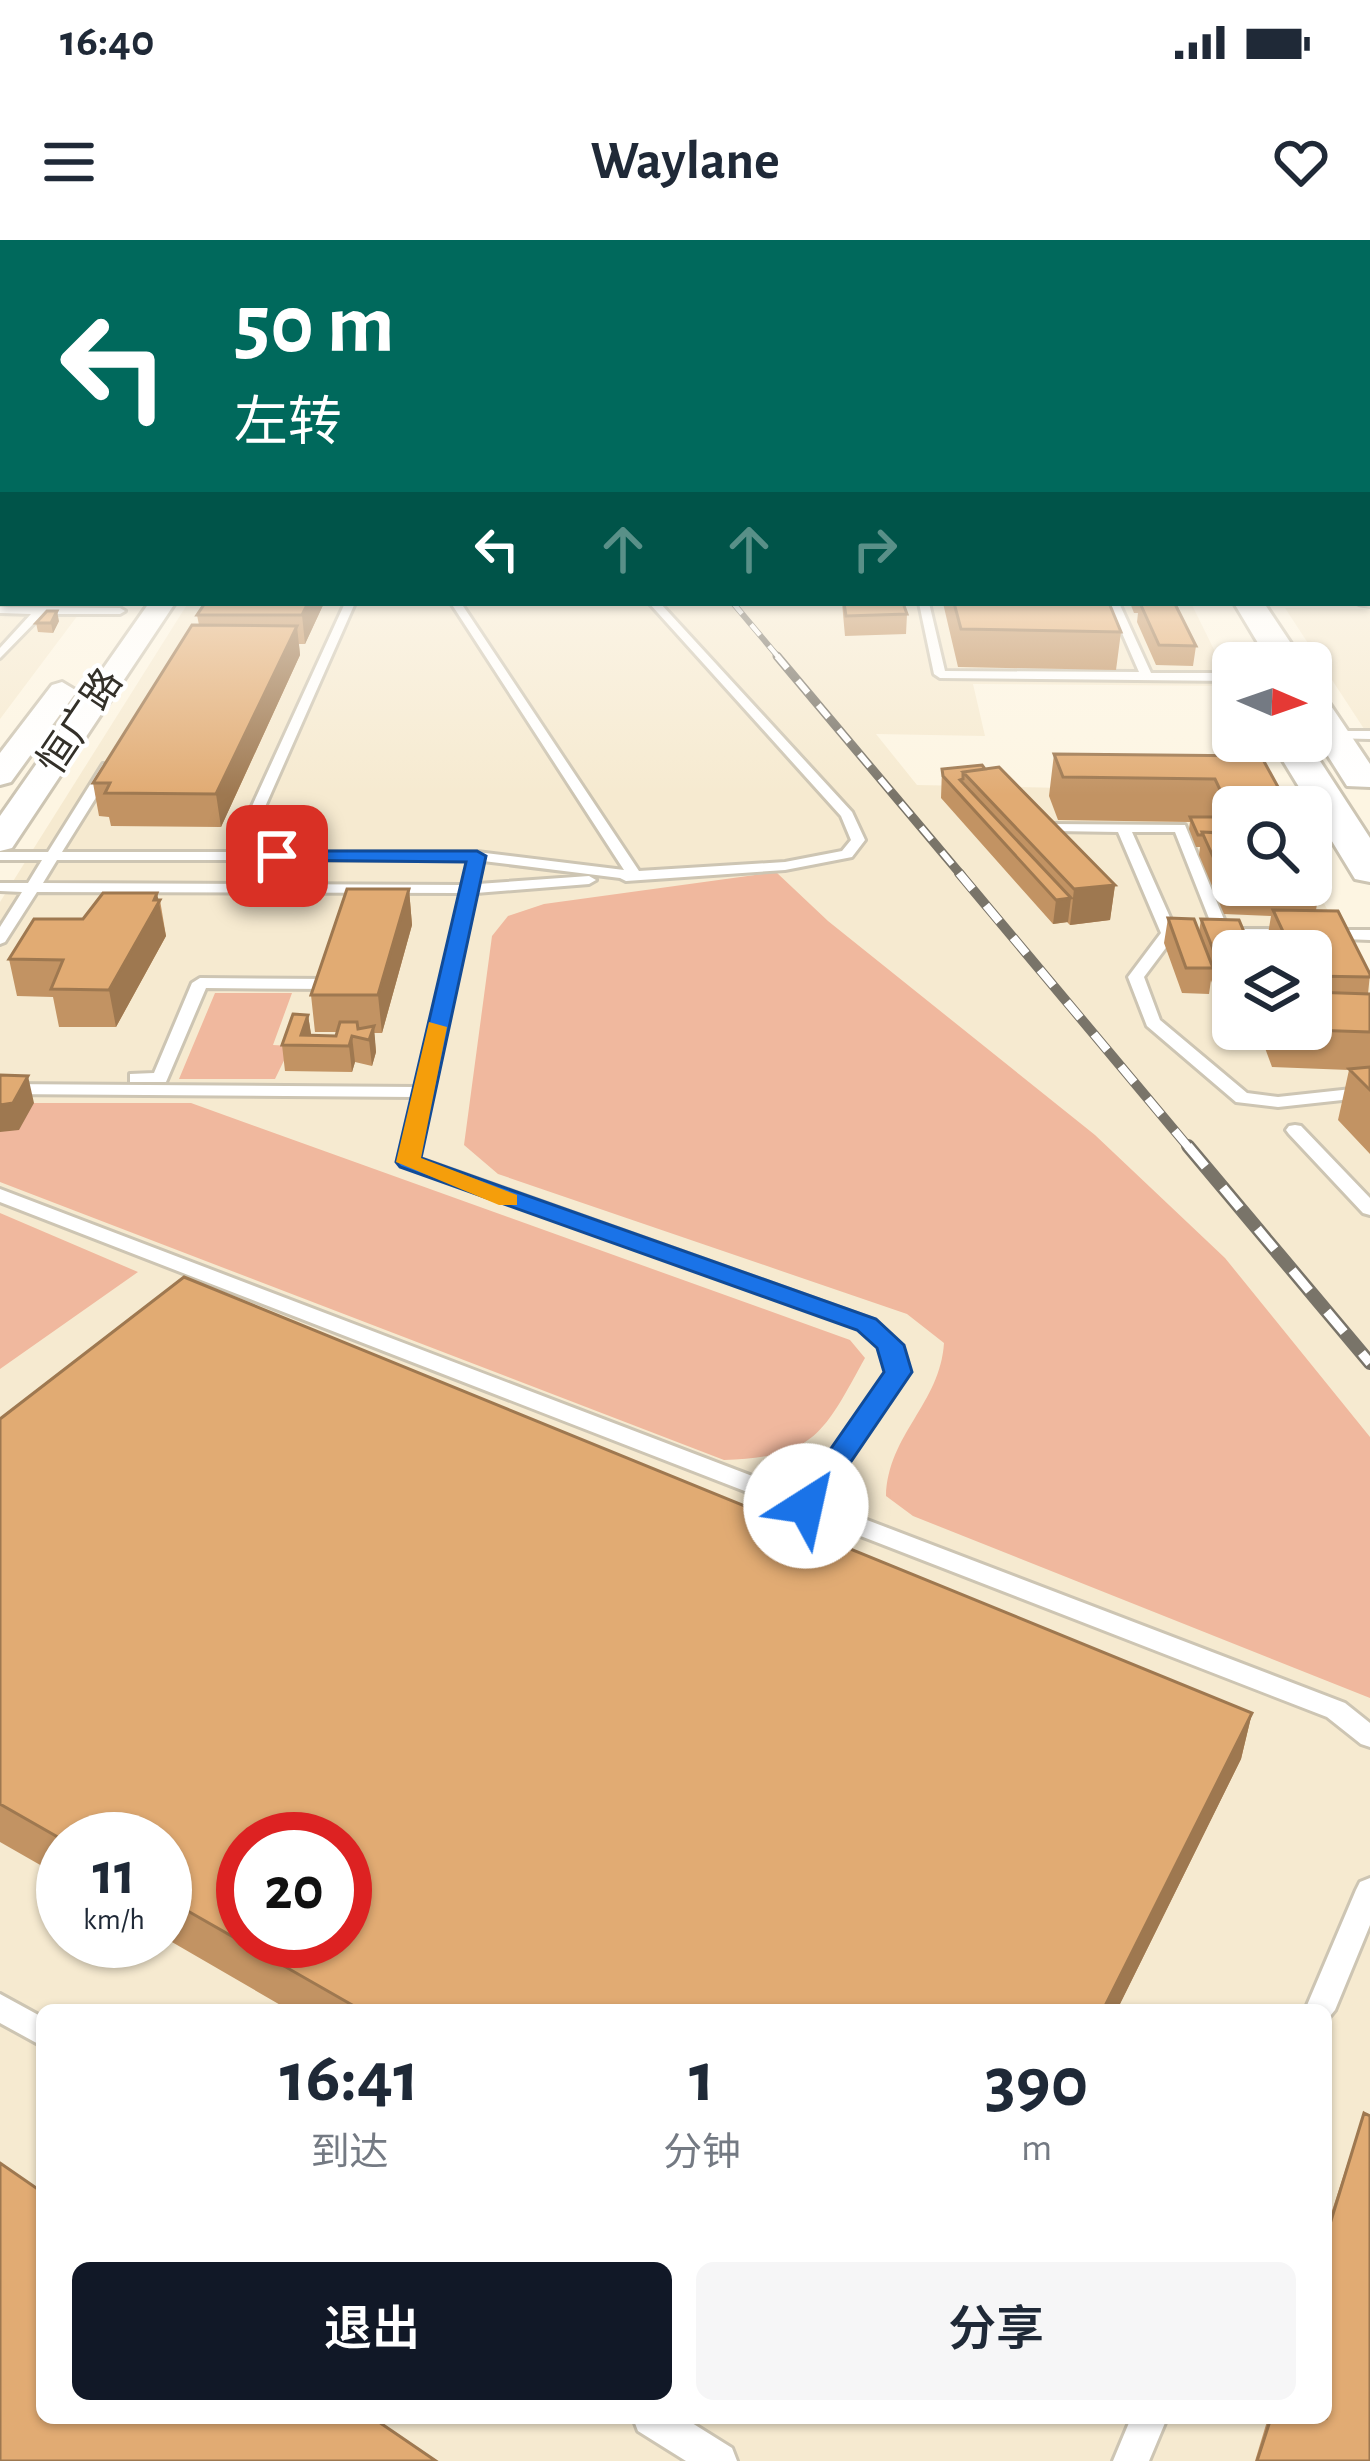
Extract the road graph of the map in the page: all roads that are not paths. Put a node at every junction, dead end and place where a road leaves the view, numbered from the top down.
1 (159, 606) edge
2 (349, 606) edge
3 (458, 606) edge
4 (656, 606) edge
5 (925, 606) edge
6 (1115, 606) edge
7 (1219, 606) edge
8 (1252, 606) edge
9 (123, 607) edge
10 (0, 610) edge
11 (39, 611) junction
12 (1237, 642) edge
13 (1274, 642) edge
14 (0, 655) edge
15 (1146, 675) junction
16 (1212, 676) edge
17 (1332, 735) joint
18 (1370, 735) edge
19 (114, 757) edge
20 (1301, 762) edge
21 (0, 775) edge
22 (1370, 793) edge
23 (1054, 827) edge
24 (1124, 827) junction
25 (0, 841) edge
26 (0, 856) edge
27 (53, 856) junction
28 (236, 856) junction
29 (477, 856) junction
30 (1370, 871) edge
31 (635, 876) junction
32 (0, 887) edge
33 (32, 887) junction
34 (468, 889) junction
35 (1196, 933) junction
36 (1370, 935) edge
37 (0, 939) edge
38 (330, 984) edge
39 (0, 1077) edge
40 (0, 1089) edge
41 (421, 1092) junction
42 (1370, 1092) edge
43 (1294, 1130) dead end
44 (0, 1196) edge
45 (1370, 1209) edge
46 (806, 1506) junction
47 (1370, 1737) edge
48 (1370, 1890) edge
49 (1322, 2004) edge
50 (0, 2007) edge
51 (36, 2029) edge
52 (660, 2424) edge
53 (1146, 2424) edge
54 (719, 2461) edge
55 (1131, 2461) edge

1 - 25 street, 恒广路
2 - 28 lane
3 - 31 lane
4 - 31 lane
5 - 15 lane
6 - 15 lane
7 - 12 main road
8 - 13 main road
9 - 11 lane
9 - 21 street, 恒广路
10 - 11 lane
11 - 14 lane
15 - 16 lane
17 - 18 lane
17 - 22 main road
19 - 27 lane
20 - 30 main road
23 - 24 lane
24 - 35 lane
24 - 35 lane
26 - 27 lane
27 - 28 lane
27 - 33 lane
28 - 29 lane
29 - 31 lane
29 - 34 lane
31 - 34 lane
32 - 33 lane
33 - 34 lane
33 - 37 lane
34 - 41 lane
35 - 36 lane
35 - 42 lane
38 - 39 lane
40 - 41 lane
41 - 46 lane
43 - 45 lane
44 - 46 lane
46 - 47 lane
48 - 49 lane
50 - 51 lane
52 - 54 lane
53 - 55 lane

